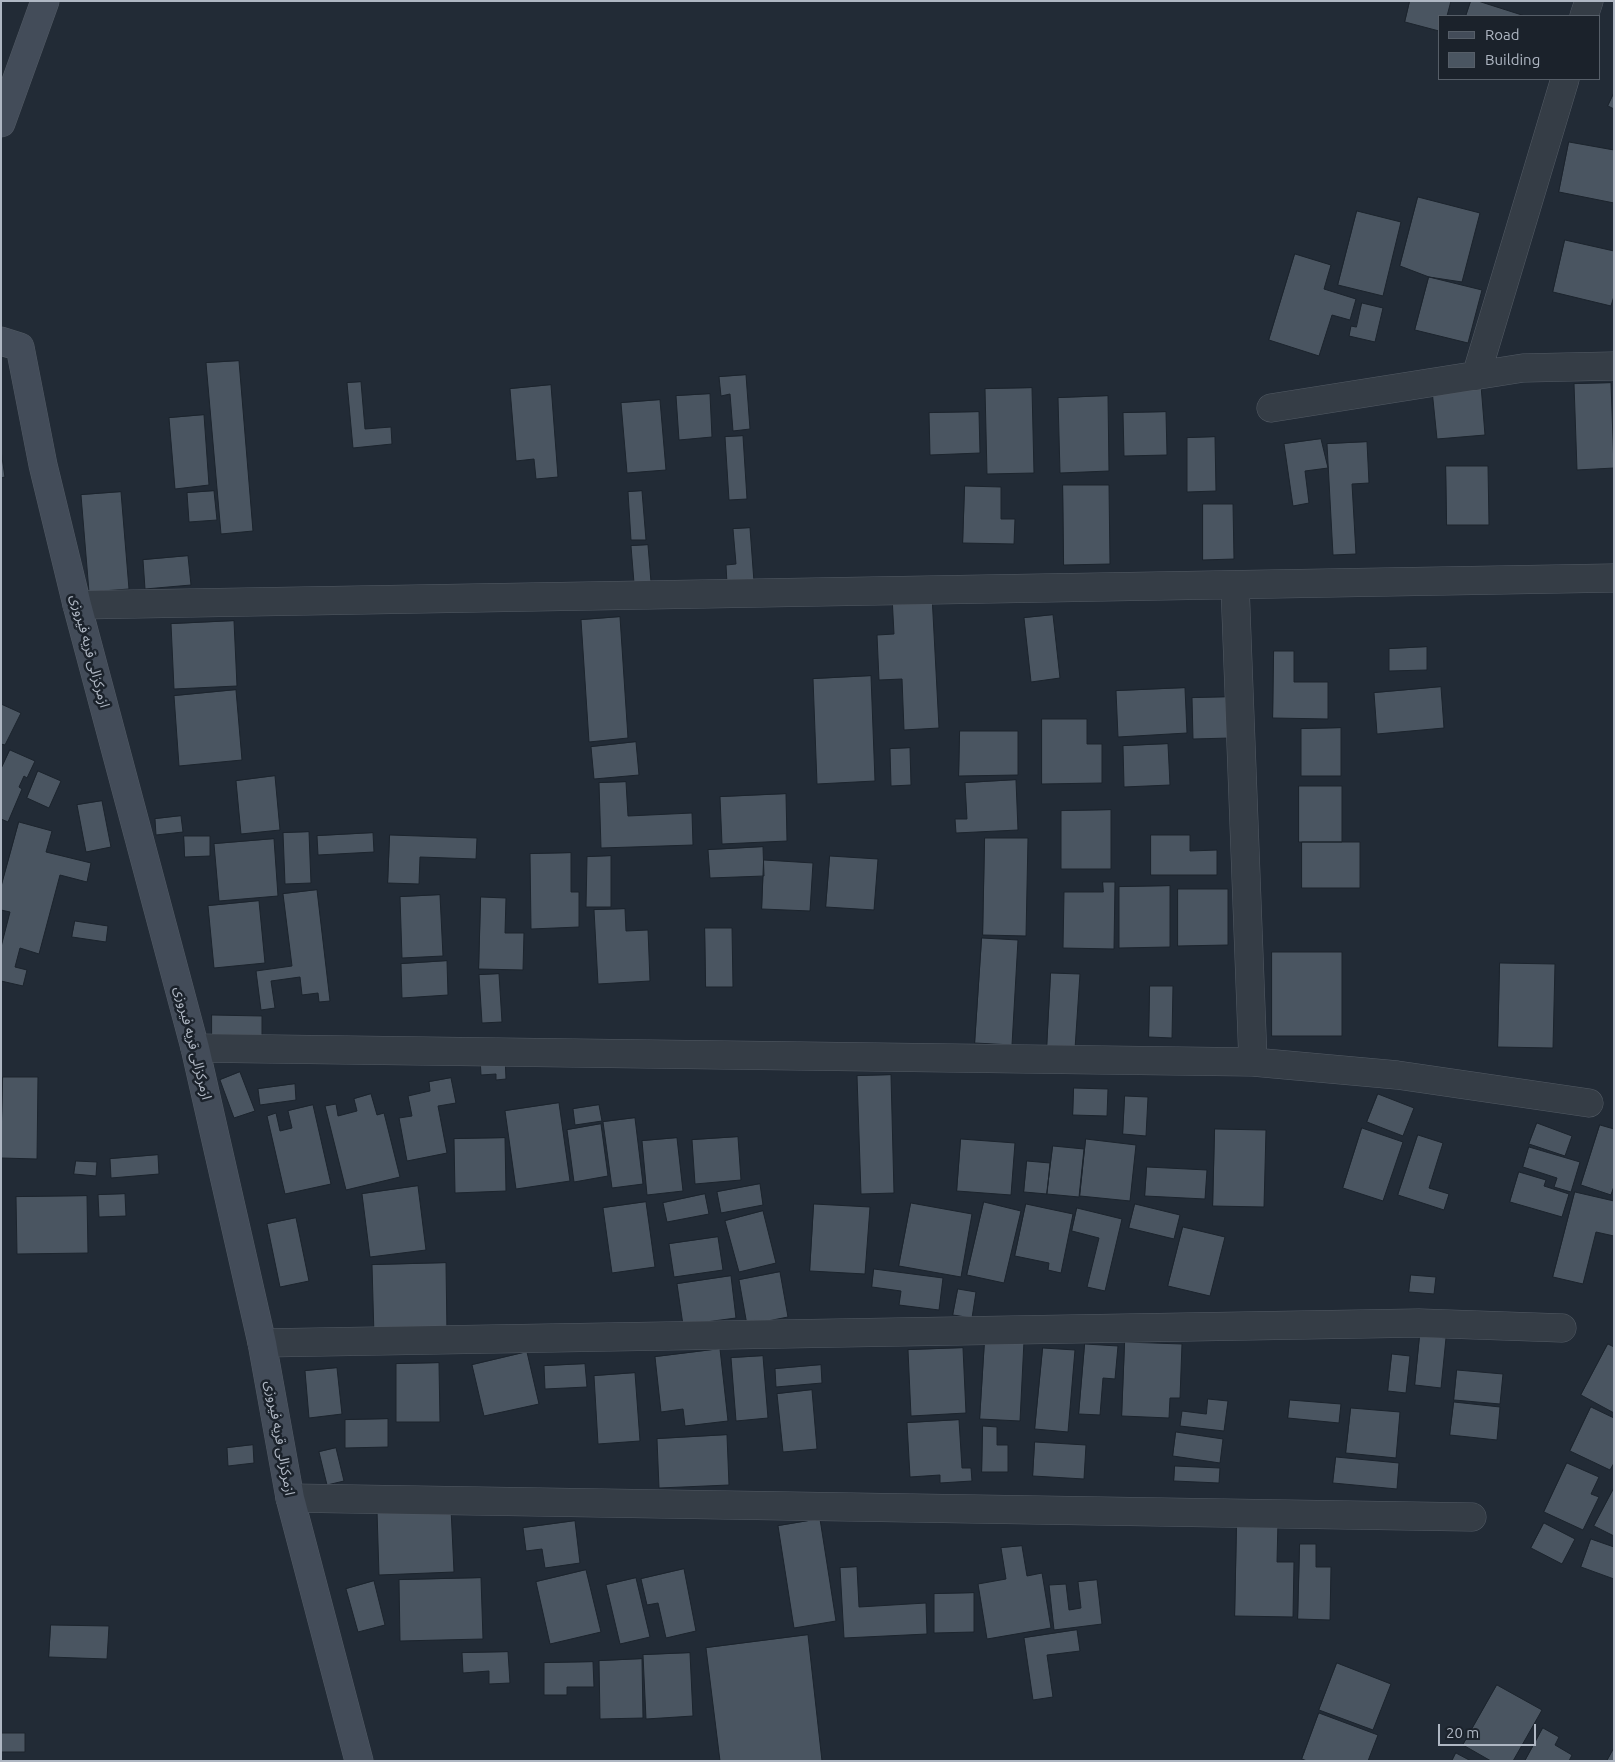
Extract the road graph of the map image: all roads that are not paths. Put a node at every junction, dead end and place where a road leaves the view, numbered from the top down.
1 (45, 1) edge
2 (1589, 1) edge
3 (1584, 15) edge
4 (1565, 80) edge
5 (1, 123) edge
6 (1, 341) edge
7 (1614, 366) edge
8 (1476, 376) junction
9 (1271, 408) dead end
10 (1614, 578) edge
11 (1235, 585) junction
12 (77, 605) junction
13 (195, 1048) junction
14 (1253, 1062) junction
15 (1588, 1103) dead end
16 (1562, 1328) dead end
17 (262, 1342) junction
18 (290, 1498) junction
19 (1472, 1517) dead end
20 (359, 1761) edge

1 - 5 main road
2 - 3 street
4 - 8 street
6 - 12 main road, ازمرکزالی قریه فیروزی
7 - 8 street
8 - 9 street
10 - 11 street
11 - 12 street
11 - 14 street
12 - 13 main road, ازمرکزالی قریه فیروزی
13 - 14 street
13 - 17 main road, ازمرکزالی قریه فیروزی
14 - 15 street
16 - 17 street
17 - 18 main road, ازمرکزالی قریه فیروزی
18 - 19 street
18 - 20 main road, ازمرکزالی قریه فیروزی

